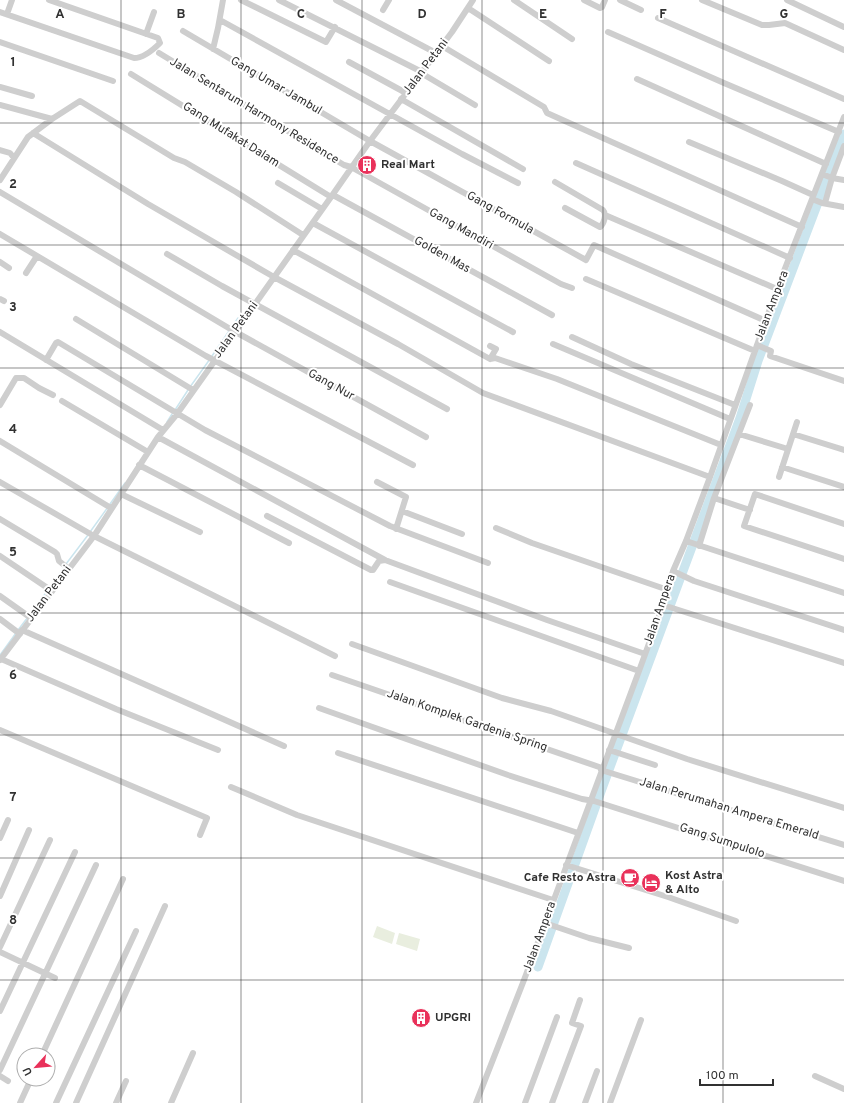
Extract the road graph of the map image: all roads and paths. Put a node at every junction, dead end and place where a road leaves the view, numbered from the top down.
1 (12, 0) edge
2 (50, 0) edge
3 (215, 0) edge
4 (240, 0) edge
5 (279, 0) edge
6 (336, 0) edge
7 (388, 0) edge
8 (473, 0) edge
9 (514, 0) edge
10 (584, 0) edge
11 (605, 0) edge
12 (620, 0) edge
13 (702, 0) edge
14 (787, 0) edge
15 (223, 1) edge
16 (292, 3) edge
17 (468, 8) junction
18 (383, 10) dead end
19 (641, 10) dead end
20 (0, 12) edge
21 (154, 12) dead end
22 (7, 14) junction
23 (658, 18) dead end
24 (220, 20) junction
25 (844, 27) edge
26 (335, 28) junction
27 (183, 31) dead end
28 (608, 32) dead end
29 (146, 34) junction
30 (572, 39) dead end
31 (0, 42) edge
32 (442, 46) junction
33 (213, 49) junction
34 (844, 50) edge
35 (159, 53) dead end
36 (436, 53) junction
37 (548, 61) dead end
38 (349, 62) dead end
39 (421, 73) junction
40 (131, 74) dead end
41 (637, 79) dead end
42 (113, 81) dead end
43 (0, 87) edge
44 (406, 93) junction
45 (32, 96) dead end
46 (401, 99) junction
47 (844, 99) edge
48 (0, 105) edge
49 (475, 105) dead end
50 (390, 114) junction
51 (844, 117) edge
52 (52, 119) junction
53 (839, 132) junction
54 (33, 134) junction
55 (370, 141) junction
56 (689, 142) dead end
57 (844, 146) edge
58 (0, 150) edge
59 (838, 152) edge
60 (14, 158) junction
61 (576, 163) dead end
62 (826, 164) junction
63 (414, 165) joint
64 (351, 167) junction
65 (523, 169) dead end
66 (827, 176) junction
67 (0, 180) edge
68 (844, 180) edge
69 (555, 182) dead end
70 (278, 183) dead end
71 (518, 183) dead end
72 (0, 192) edge
73 (332, 196) junction
74 (813, 198) junction
75 (823, 203) junction
76 (844, 207) edge
77 (565, 208) dead end
78 (322, 209) junction
79 (605, 215) junction
80 (312, 222) junction
81 (802, 227) junction
82 (0, 234) edge
83 (303, 235) junction
84 (293, 250) junction
85 (167, 254) dead end
86 (37, 256) junction
87 (790, 258) junction
88 (0, 262) edge
89 (9, 268) dead end
90 (26, 273) dead end
91 (274, 277) junction
92 (586, 279) dead end
93 (572, 288) dead end
94 (777, 289) junction
95 (255, 304) junction
96 (552, 315) dead end
97 (76, 319) dead end
98 (766, 321) junction
99 (234, 331) junction
100 (0, 332) edge
101 (512, 332) dead end
102 (572, 337) dead end
103 (552, 344) dead end
104 (490, 346) dead end
105 (760, 348) junction
106 (490, 358) junction
107 (210, 359) junction
108 (46, 360) junction
109 (844, 381) edge
110 (191, 388) junction
111 (53, 395) dead end
112 (62, 402) dead end
113 (0, 405) edge
114 (735, 405) junction
115 (750, 405) dead end
116 (447, 409) dead end
117 (177, 414) junction
118 (730, 419) junction
119 (797, 422) dead end
120 (161, 429) junction
121 (739, 434) junction
122 (793, 434) junction
123 (158, 437) junction
124 (426, 437) dead end
125 (0, 441) edge
126 (721, 445) junction
127 (788, 449) junction
128 (844, 450) edge
129 (148, 452) junction
130 (139, 465) junction
131 (412, 465) dead end
132 (782, 467) junction
133 (710, 477) junction
134 (779, 477) dead end
135 (0, 482) edge
136 (377, 482) dead end
137 (844, 487) edge
138 (121, 494) junction
139 (714, 498) junction
140 (109, 506) junction
141 (750, 510) junction
142 (402, 511) junction
143 (267, 516) dead end
144 (0, 519) edge
145 (844, 524) edge
146 (496, 528) dead end
147 (396, 529) junction
148 (200, 532) dead end
149 (91, 534) junction
150 (462, 534) dead end
151 (290, 543) dead end
152 (692, 544) junction
153 (0, 556) edge
154 (844, 558) edge
155 (385, 560) junction
156 (488, 563) dead end
157 (68, 568) junction
158 (675, 572) junction
159 (390, 582) dead end
160 (51, 590) junction
161 (668, 590) junction
162 (844, 593) edge
163 (0, 596) edge
164 (665, 606) junction
165 (29, 616) junction
166 (0, 619) edge
167 (844, 630) edge
168 (19, 632) junction
169 (352, 644) dead end
170 (645, 654) junction
171 (335, 656) dead end
172 (0, 660) edge
173 (844, 663) edge
174 (639, 671) junction
175 (332, 675) dead end
176 (319, 708) dead end
177 (0, 730) edge
178 (616, 734) junction
179 (284, 746) dead end
180 (218, 750) dead end
181 (610, 751) junction
182 (338, 753) dead end
183 (655, 765) dead end
184 (602, 770) junction
185 (614, 774) joint
186 (231, 787) dead end
187 (594, 802) junction
188 (844, 808) edge
189 (8, 820) dead end
190 (29, 830) dead end
191 (578, 833) junction
192 (200, 835) dead end
193 (0, 838) edge
194 (50, 840) dead end
195 (844, 845) edge
196 (75, 852) dead end
197 (96, 864) dead end
198 (568, 866) junction
199 (123, 879) dead end
200 (844, 881) edge
201 (0, 896) edge
202 (553, 900) junction
203 (165, 906) dead end
204 (736, 921) dead end
205 (546, 924) junction
206 (136, 931) dead end
207 (0, 947) edge
208 (629, 948) dead end
209 (0, 952) edge
210 (22, 963) junction
211 (45, 973) junction
212 (55, 978) dead end
213 (580, 1000) dead end
214 (0, 1011) edge
215 (557, 1017) dead end
216 (641, 1020) dead end
217 (46, 1047) edge
218 (193, 1053) dead end
219 (0, 1070) edge
220 (598, 1071) dead end
221 (0, 1076) edge
222 (815, 1076) dead end
223 (8, 1081) dead end
224 (126, 1081) dead end
225 (27, 1087) edge
226 (844, 1089) edge
227 (20, 1103) edge
228 (56, 1103) edge
229 (76, 1103) edge
230 (116, 1103) edge
231 (171, 1103) edge
232 (476, 1103) edge
233 (526, 1103) edge
234 (552, 1103) edge
235 (585, 1103) edge
236 (610, 1103) edge

1 - 22 street
2 - 29 street
3 - 15 street
4 - 26 street
5 - 16 street
6 - 36 street
7 - 18 street
8 - 17 street, Jalan Petani
9 - 30 street
10 - 11 street
12 - 19 street
13 - 34 street
14 - 25 street
15 - 24 street
16 - 26 street
17 - 32 street, Jalan Petani
17 - 37 street
20 - 22 street
21 - 29 street
22 - 29 street
23 - 47 street
24 - 33 street
24 - 50 street
26 - 39 street
27 - 33 street, Gang Umar Jambul
28 - 53 street
31 - 42 street
32 - 36 street, Jalan Petani
32 - 81 street
33 - 55 street, Gang Umar Jambul
35 - 64 street, Jalan Sentarum Harmony Residence
36 - 39 street, Jalan Petani
38 - 44 street
39 - 44 street, Jalan Petani
39 - 49 street
40 - 73 street, Gang Mufakat Dalam
41 - 62 street
43 - 45 street
44 - 46 street, Jalan Petani
46 - 50 street, Jalan Petani
46 - 65 street
48 - 52 street
50 - 55 street, Jalan Petani
50 - 71 street
51 - 53 street, Jalan Ampera
52 - 54 street
52 - 83 street
53 - 59 street, Jalan Ampera
54 - 60 street
54 - 91 street
55 - 63 street, Gang Umar Jambul
55 - 64 street, Jalan Petani
56 - 74 street
57 - 59 street
58 - 60 street
59 - 62 street, Jalan Ampera
59 - 66 street
60 - 67 street
61 - 87 street
62 - 66 street, Jalan Ampera
63 - 98 street, Gang Formula
64 - 73 street, Jalan Petani
64 - 93 street, Gang Mandiri
66 - 68 street
66 - 74 street, Jalan Ampera
66 - 75 street
69 - 79 street
70 - 78 street
72 - 99 street, Gang Nur
73 - 78 street, Jalan Petani
73 - 96 street, Golden Mas
74 - 75 street
74 - 81 street, Jalan Ampera
75 - 76 street
77 - 79 street
78 - 80 street, Jalan Petani
79 - 94 street
80 - 83 street, Jalan Petani
80 - 101 street
81 - 87 street, Jalan Ampera
82 - 86 street
83 - 84 street, Jalan Petani
84 - 91 street, Jalan Petani
84 - 106 street
85 - 95 street
86 - 90 street
86 - 107 street
87 - 94 street, Jalan Ampera
88 - 89 street
91 - 95 street, Jalan Petani
91 - 133 street
92 - 105 street
94 - 98 street, Jalan Ampera
95 - 99 street, Jalan Petani
95 - 116 street
97 - 110 street
98 - 105 street, Jalan Ampera
99 - 107 street, Jalan Petani
99 - 124 street, Gang Nur
100 - 108 street
102 - 114 street
103 - 118 street
104 - 106 street
105 - 109 street
105 - 114 street, Jalan Ampera
106 - 126 street
107 - 110 street, Jalan Petani
107 - 131 street
108 - 117 street
108 - 120 street
110 - 117 street, Jalan Petani
111 - 113 street
112 - 129 street
114 - 118 street, Jalan Ampera
115 - 121 street
117 - 120 street, Jalan Petani
117 - 147 street
118 - 126 street, Jalan Ampera
119 - 122 street
120 - 123 street, Jalan Petani
121 - 127 street
121 - 139 street
122 - 127 street
122 - 128 street
123 - 129 street, Jalan Petani
123 - 155 street
125 - 140 street
126 - 133 street, Jalan Ampera
127 - 132 street
129 - 130 street, Jalan Petani
130 - 138 street, Jalan Petani
130 - 151 street
132 - 134 street
132 - 137 street
133 - 152 street, Jalan Ampera
135 - 149 street
136 - 142 street
138 - 140 street, Jalan Petani
138 - 148 street
139 - 141 street
139 - 152 street
140 - 149 street, Jalan Petani
141 - 145 street
141 - 154 street
142 - 147 street
142 - 150 street
143 - 155 street
144 - 157 street
146 - 161 street
147 - 156 street
149 - 157 street, Jalan Petani
149 - 171 street
152 - 158 street, Jalan Ampera
152 - 162 street
153 - 160 street
155 - 170 street
157 - 160 street, Jalan Petani
158 - 161 street, Jalan Ampera
158 - 167 street
159 - 174 street
160 - 165 street, Jalan Petani
161 - 164 street, Jalan Ampera
163 - 165 street
164 - 170 street, Jalan Ampera
164 - 173 street
165 - 168 street, Jalan Petani
166 - 168 street
168 - 172 street, Jalan Petani
168 - 179 street
169 - 178 street
170 - 174 street, Jalan Ampera
172 - 180 street
174 - 178 street, Jalan Ampera
175 - 184 street, Jalan Komplek Gardenia Spring
176 - 187 street, Gang Sumpulolo
177 - 192 street
178 - 181 street, Jalan Ampera
178 - 188 street
181 - 183 street
181 - 184 street, Jalan Ampera
182 - 191 street
184 - 185 street, Jalan Komplek Gardenia Spring
184 - 187 street, Jalan Ampera
185 - 195 street, Jalan Perumahan Ampera Emerald
186 - 202 street
187 - 191 street, Jalan Ampera
187 - 200 street, Gang Sumpulolo
189 - 193 street
190 - 201 street
191 - 198 street, Jalan Ampera
194 - 207 street
196 - 210 street
197 - 211 street
198 - 202 street, Jalan Ampera
198 - 204 street
199 - 217 street
202 - 205 street, Jalan Ampera
203 - 229 street
205 - 208 street
205 - 232 street, Jalan Ampera
206 - 228 street
209 - 210 street
210 - 211 street
210 - 214 street
211 - 212 street
211 - 219 street
213 - 234 street
215 - 233 street
216 - 236 street
218 - 231 street
220 - 235 street
221 - 223 street
222 - 226 street
224 - 230 street
225 - 227 street

